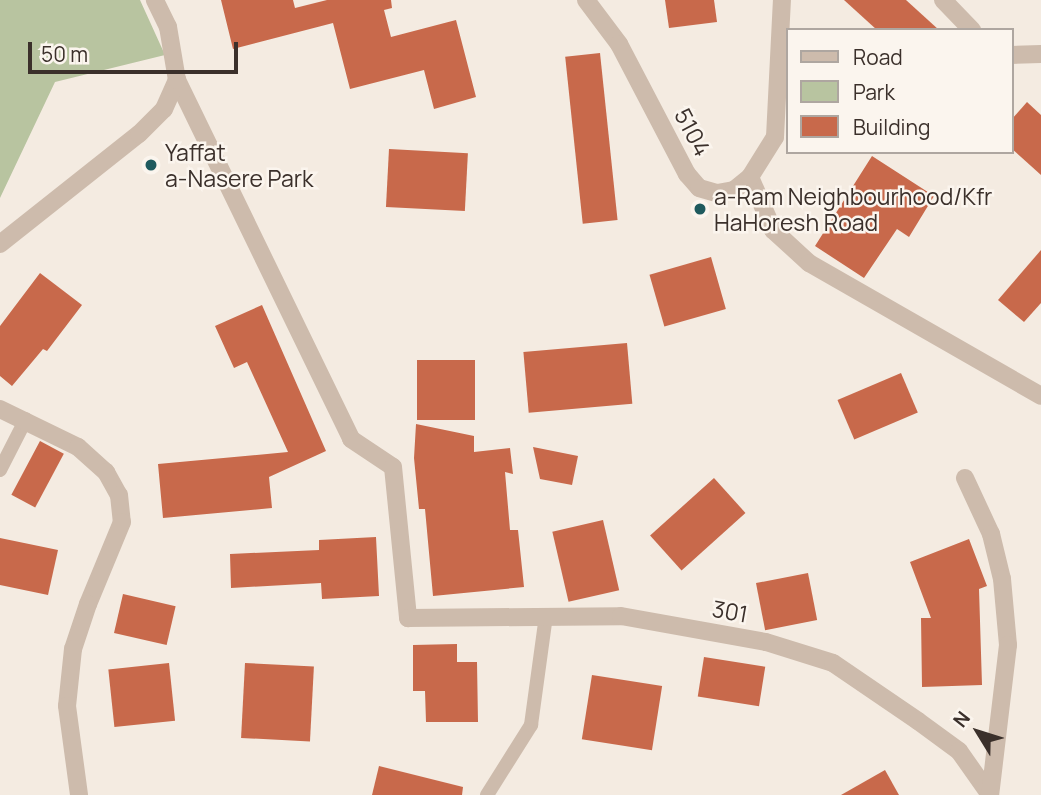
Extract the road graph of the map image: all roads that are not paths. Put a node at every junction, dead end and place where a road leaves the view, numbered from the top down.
1 (155, 0) edge
2 (586, 0) edge
3 (782, 0) edge
4 (943, 0) edge
5 (970, 28) edge
6 (1041, 54) edge
7 (1013, 55) edge
8 (177, 80) junction
9 (750, 177) junction
10 (0, 244) edge
11 (1041, 396) edge
12 (0, 409) edge
13 (26, 419) junction
14 (0, 470) edge
15 (965, 478) dead end
16 (545, 616) junction
17 (79, 795) edge
18 (488, 795) edge
19 (990, 795) edge

1 - 8 street
2 - 9 street, 5104
3 - 9 street
4 - 5 street
6 - 7 street
8 - 10 street
8 - 16 street, 301
9 - 11 street
12 - 13 street
13 - 14 lane
13 - 17 street
15 - 19 street
16 - 18 lane
16 - 19 street, 301

